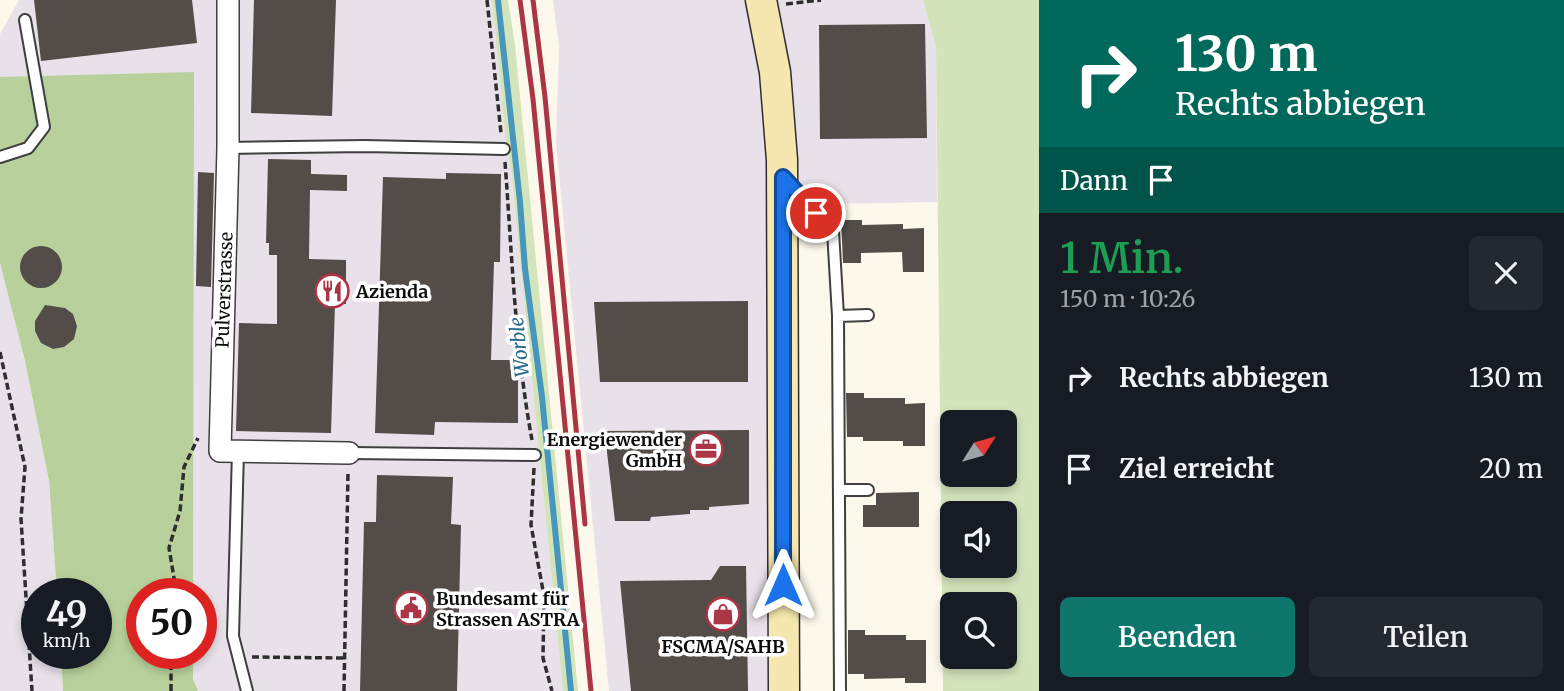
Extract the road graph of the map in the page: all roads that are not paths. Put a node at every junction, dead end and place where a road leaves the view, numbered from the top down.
1 (228, 0) edge
2 (763, 6) edge
3 (25, 20) dead end
4 (228, 148) junction
5 (504, 149) road end
6 (0, 157) edge
7 (783, 177) junction
8 (868, 315) dead end
9 (838, 316) junction
10 (238, 451) junction
11 (349, 453) joint
12 (535, 456) road end
13 (839, 490) junction
14 (868, 490) dead end
15 (247, 691) edge
16 (783, 691) edge
17 (840, 691) edge

1 - 4 street, Pulverstrasse
2 - 7 main road
3 - 6 lane
4 - 5 lane
4 - 10 street, Pulverstrasse
7 - 9 lane
7 - 16 main road
8 - 9 lane
9 - 13 lane
10 - 11 street
10 - 15 lane
11 - 12 lane
13 - 14 lane
13 - 17 lane

